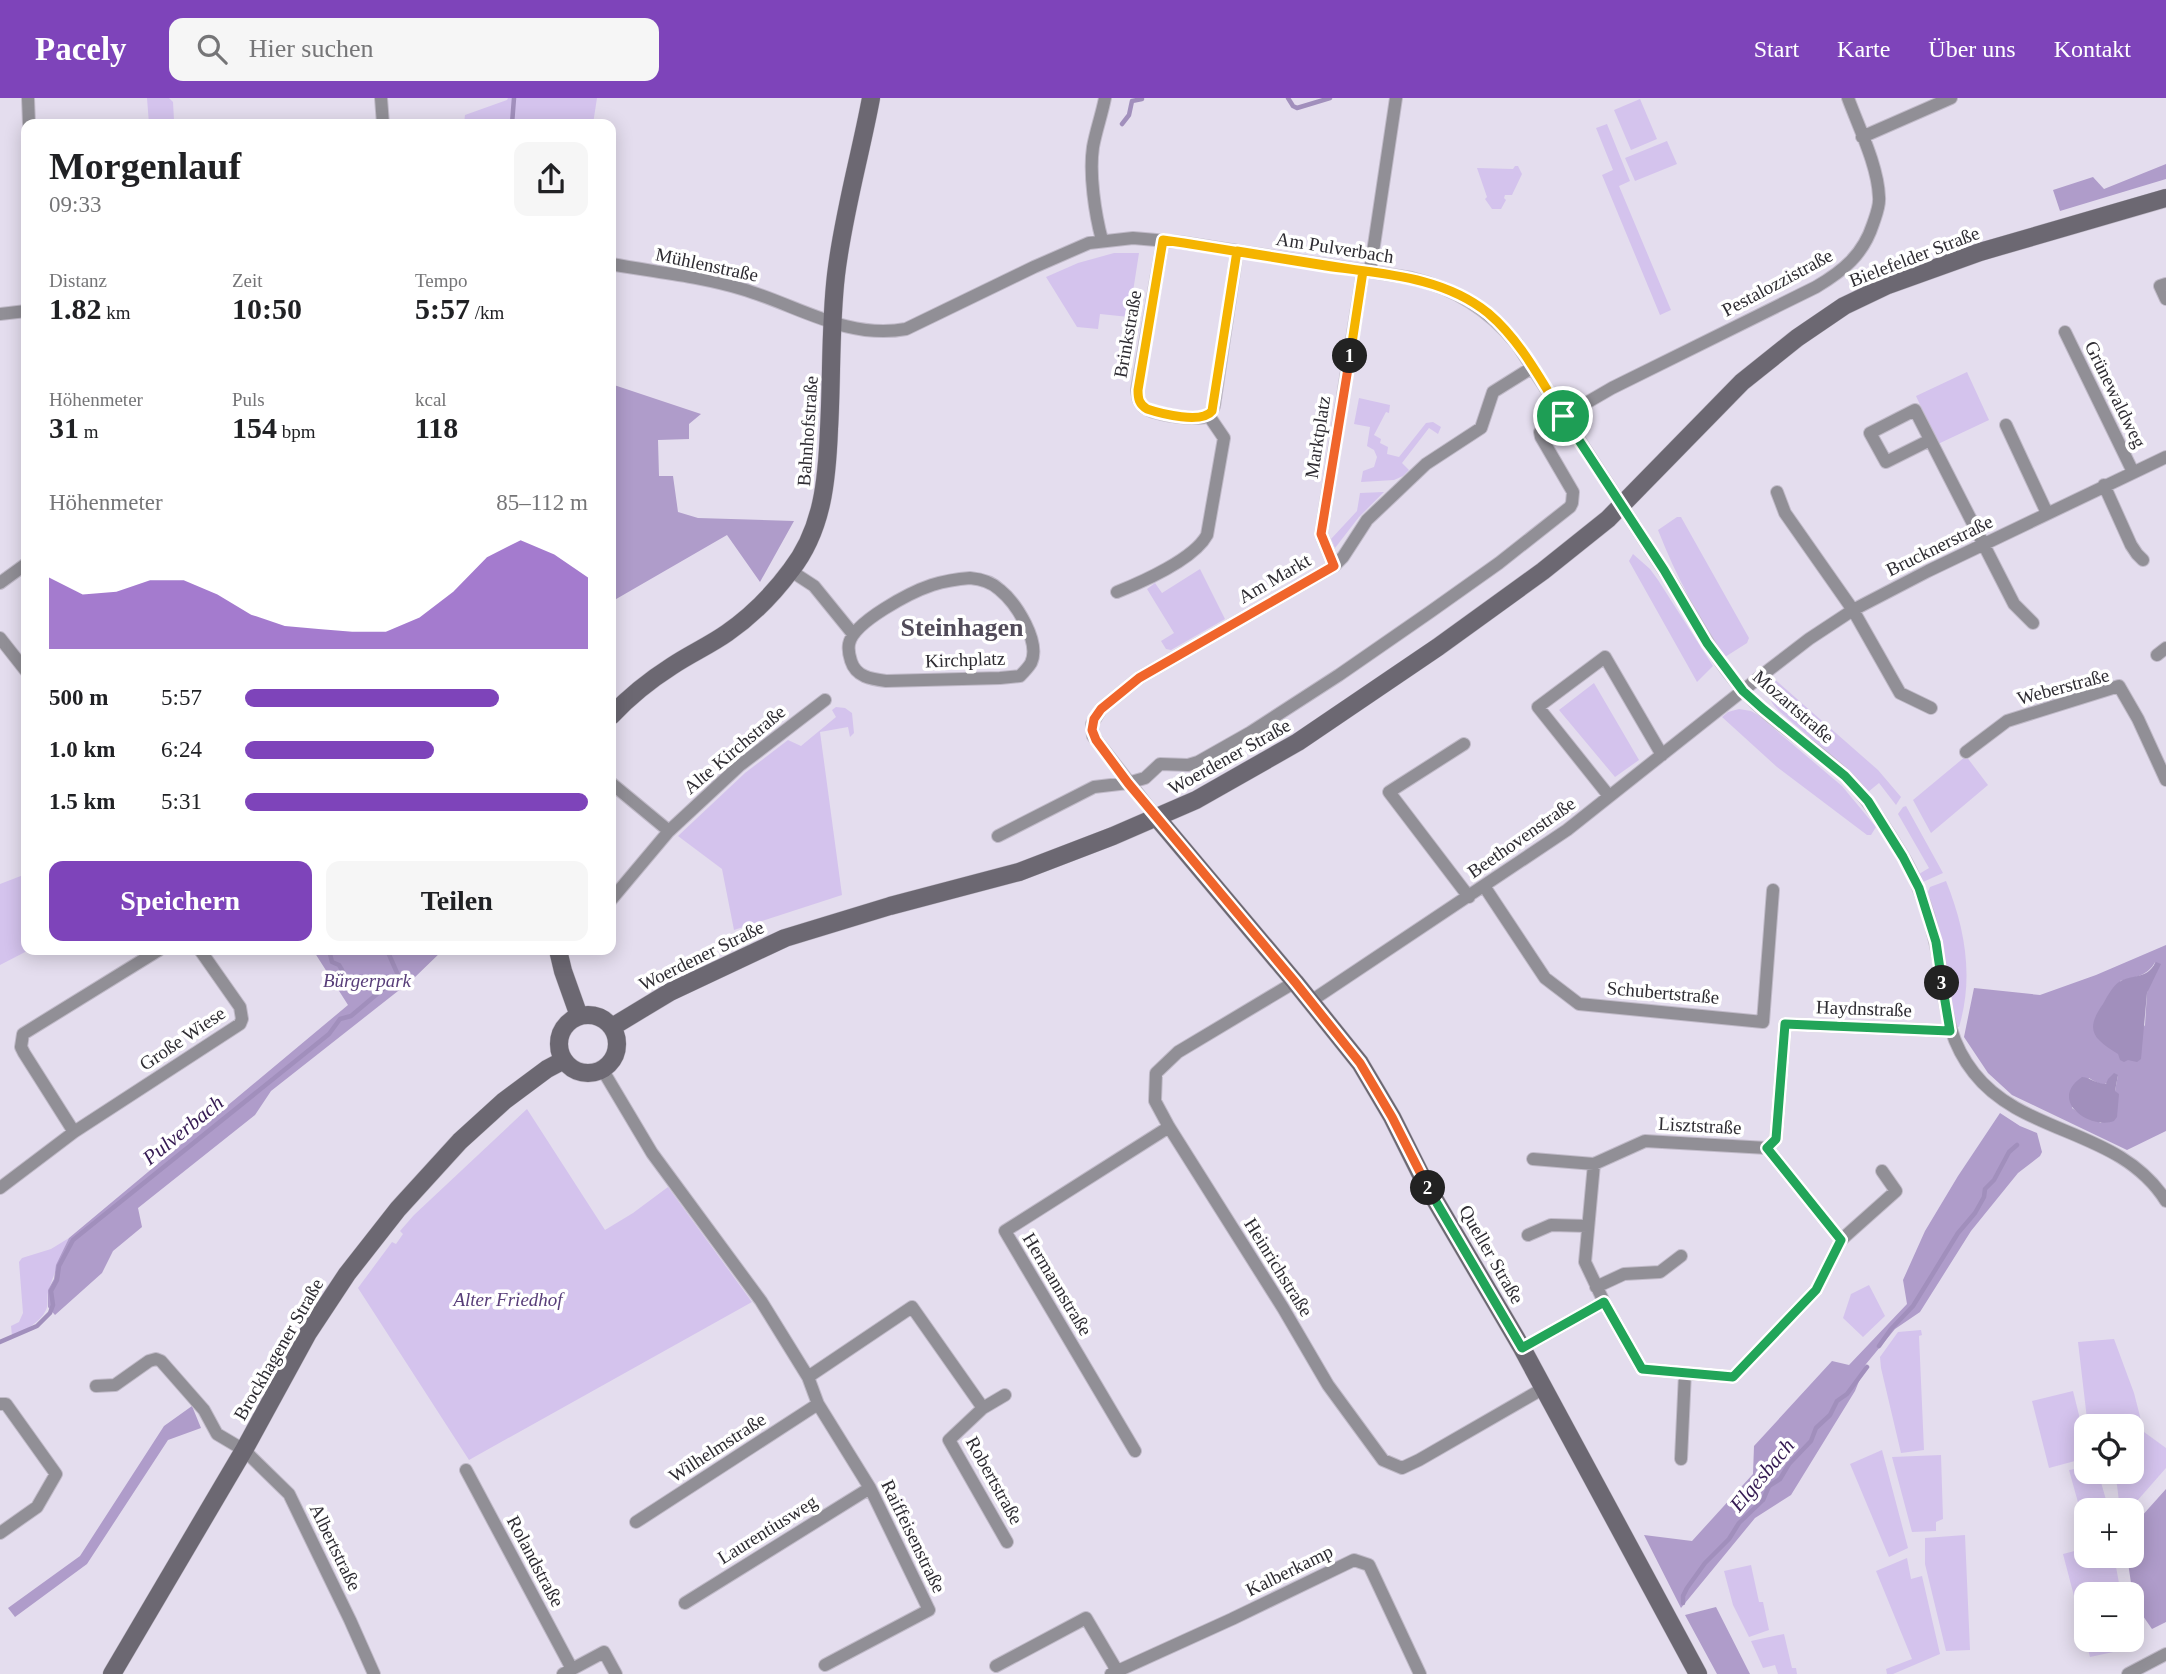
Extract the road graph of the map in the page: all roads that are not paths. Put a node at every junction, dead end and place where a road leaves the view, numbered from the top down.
1 (27, 98) edge
2 (381, 98) edge
3 (871, 98) edge
4 (1105, 98) edge
5 (1396, 98) edge
6 (1848, 98) edge
7 (1951, 98) edge
8 (29, 119) edge
9 (383, 119) edge
10 (1862, 137) junction
11 (2166, 198) edge
12 (1102, 240) junction
13 (1163, 240) junction
14 (1237, 251) junction
15 (616, 265) edge
16 (1367, 272) junction
17 (2166, 284) edge
18 (2166, 299) edge
19 (21, 312) edge
20 (0, 314) edge
21 (832, 323) junction
22 (2065, 332) dead end
23 (1532, 367) junction
24 (1209, 416) junction
25 (1563, 416) junction
26 (2006, 425) dead end
27 (1930, 440) junction
28 (2166, 457) edge
29 (2133, 472) junction
30 (2104, 485) junction
31 (1777, 492) dead end
32 (1622, 505) junction
33 (2047, 513) junction
34 (1983, 544) junction
35 (2143, 560) dead end
36 (1334, 566) junction
37 (21, 568) edge
38 (791, 571) junction
39 (0, 583) edge
40 (1117, 592) dead end
41 (1853, 610) junction
42 (2033, 623) dead end
43 (853, 634) junction
44 (0, 638) edge
45 (21, 665) edge
46 (1743, 691) junction
47 (825, 700) dead end
48 (1931, 708) dead end
49 (616, 711) edge
50 (1464, 744) dead end
51 (1966, 752) dead end
52 (1662, 755) junction
53 (2166, 780) edge
54 (1128, 783) junction
55 (616, 787) edge
56 (1609, 796) junction
57 (1157, 818) junction
58 (669, 831) junction
59 (998, 836) dead end
60 (1484, 887) junction
61 (1773, 890) dead end
62 (616, 894) edge
63 (1469, 897) junction
64 (151, 955) edge
65 (204, 955) edge
66 (559, 955) edge
67 (1295, 982) junction
68 (1311, 1001) junction
69 (579, 1016) junction
70 (612, 1027) junction
71 (1950, 1031) junction
72 (564, 1060) junction
73 (603, 1069) junction
74 (1170, 1127) junction
75 (74, 1132) junction
76 (1767, 1148) junction
77 (1532, 1159) dead end
78 (1594, 1164) junction
79 (1882, 1171) dead end
80 (0, 1188) edge
81 (2166, 1201) edge
82 (1587, 1226) junction
83 (1528, 1235) dead end
84 (1841, 1240) junction
85 (1681, 1256) dead end
86 (1597, 1287) junction
87 (1604, 1302) junction
88 (1522, 1348) junction
89 (1685, 1373) junction
90 (808, 1377) junction
91 (96, 1386) dead end
92 (1544, 1388) junction
93 (1005, 1395) dead end
94 (818, 1404) junction
95 (0, 1405) edge
96 (983, 1408) junction
97 (244, 1450) junction
98 (1135, 1451) dead end
99 (1681, 1459) dead end
100 (466, 1470) dead end
101 (870, 1488) junction
102 (636, 1522) dead end
103 (0, 1533) edge
104 (1007, 1542) dead end
105 (685, 1604) dead end
106 (2166, 1654) edge
107 (825, 1665) dead end
108 (996, 1666) dead end
109 (567, 1672) edge
110 (1116, 1673) edge
111 (112, 1674) edge
112 (374, 1674) edge
113 (616, 1674) edge
114 (1420, 1674) edge
115 (1698, 1674) edge
116 (2128, 1674) edge

1 - 8 street
2 - 9 street
3 - 21 main road, Bahnhofstraße
4 - 12 street
5 - 16 street, Marktplatz
6 - 10 street, Pestalozzistraße
7 - 10 street
10 - 25 street, Pestalozzistraße
11 - 32 main road, Bielefelder Straße
12 - 13 street, Am Pulverbach
12 - 21 street, Am Pulverbach
13 - 14 street, Am Pulverbach
13 - 24 street, Brinkstraße
14 - 16 street, Am Pulverbach
14 - 24 street
15 - 21 street, Mühlenstraße
16 - 23 street, Am Pulverbach
16 - 36 street, Marktplatz
17 - 18 street
19 - 20 street
21 - 38 main road, Bahnhofstraße
22 - 29 street, Grünewaldweg
23 - 25 street, Am Pulverbach
23 - 36 street, Am Markt
24 - 40 street
25 - 32 street, Am Pulverbach
25 - 54 street
26 - 33 street
27 - 27 street
27 - 34 street
28 - 29 street, Brucknerstraße
29 - 30 street, Brucknerstraße
30 - 33 street, Brucknerstraße
30 - 35 street
31 - 41 street
32 - 46 street, Mozartstraße
32 - 57 main road, Woerdener Straße
33 - 34 street, Brucknerstraße
34 - 41 street, Brucknerstraße
34 - 42 street
36 - 54 street, Am Markt
37 - 39 street
38 - 43 street
38 - 49 main road, Bahnhofstraße
41 - 46 street, Brucknerstraße
41 - 48 street
43 - 43 street, Kirchplatz
44 - 45 street
46 - 52 street, Beethovenstraße
46 - 71 street, Mozartstraße
47 - 58 street, Alte Kirchstraße
50 - 63 street
51 - 53 street, Weberstraße
52 - 56 street, Beethovenstraße
52 - 56 street
54 - 57 street, Am Markt
54 - 59 street
55 - 58 street
56 - 60 street, Beethovenstraße
57 - 67 main road, Queller Straße
57 - 70 main road, Woerdener Straße
58 - 62 street, Alte Kirchstraße
60 - 61 street, Schubertstraße
60 - 63 street, Beethovenstraße
63 - 68 street, Beethovenstraße
64 - 75 street
65 - 75 street, Große Wiese
66 - 69 main road
67 - 68 main road, Queller Straße
67 - 74 street, Heinrichstraße
68 - 88 main road, Queller Straße
69 - 70 main road
69 - 72 main road
70 - 73 main road
71 - 76 street, Haydnstraße
71 - 81 street, Mozartstraße
72 - 73 main road
72 - 97 main road, Brockhagener Straße
73 - 90 street, Raiffeisenstraße
74 - 92 street, Heinrichstraße
74 - 98 street, Hermannstraße
75 - 80 street, Große Wiese
76 - 78 street, Lisztstraße
76 - 84 street
77 - 78 street, Lisztstraße
78 - 82 street
79 - 84 street
82 - 83 street
82 - 86 street
84 - 89 street
85 - 86 street
86 - 87 street
87 - 88 street
87 - 89 street
88 - 92 main road, Queller Straße
89 - 99 street
90 - 94 street, Raiffeisenstraße
90 - 96 street, Robertstraße
91 - 97 street, Albertstraße
92 - 115 main road, Queller Straße
93 - 96 street, Robertstraße
94 - 101 street, Raiffeisenstraße
94 - 102 street, Wilhelmstraße
95 - 103 street
96 - 104 street, Robertstraße
97 - 111 main road, Brockhagener Straße
97 - 112 street, Albertstraße
100 - 109 street, Rolandstraße
101 - 105 street, Laurentiusweg
101 - 107 street, Raiffeisenstraße
106 - 116 street
108 - 110 street
109 - 113 street
110 - 114 street, Kalberkamp

